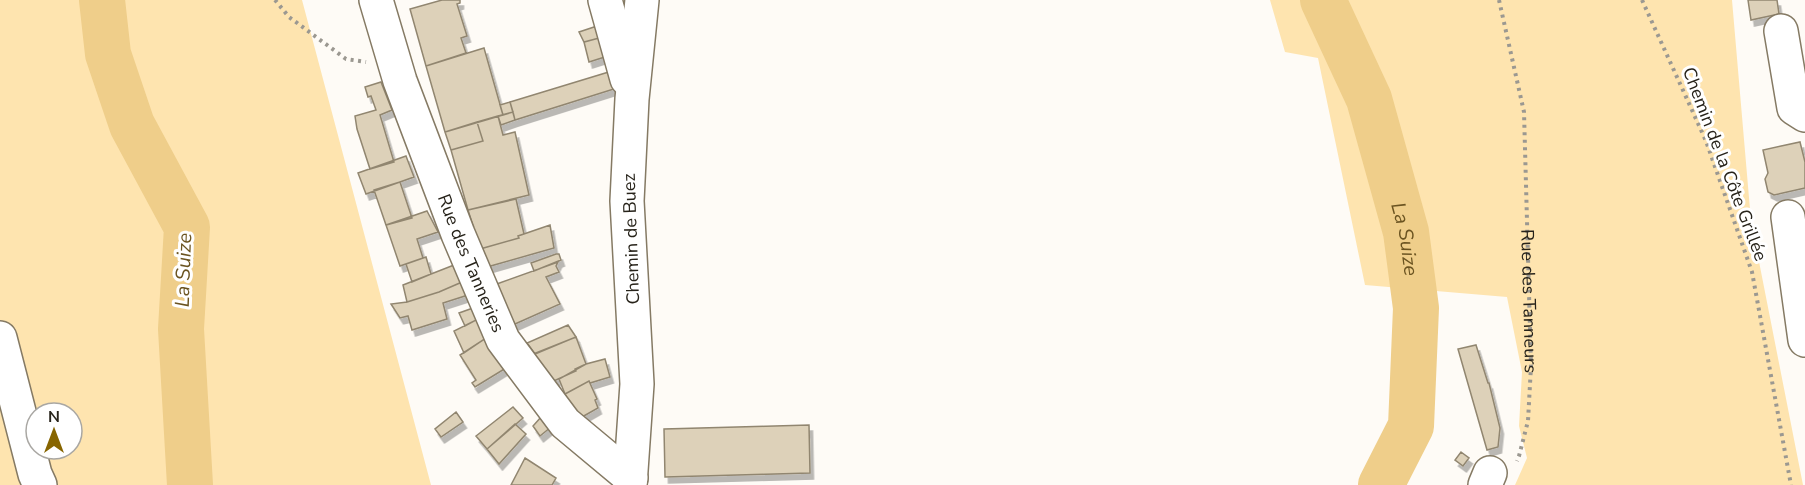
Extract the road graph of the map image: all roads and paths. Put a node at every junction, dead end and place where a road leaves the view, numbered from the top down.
1 (275, 0) edge
2 (376, 0) edge
3 (605, 0) edge
4 (642, 0) edge
5 (1499, 0) edge
6 (1642, 0) edge
7 (1781, 31) dead end
8 (396, 68) junction
9 (632, 99) junction
10 (1805, 115) edge
11 (1788, 217) dead end
12 (0, 338) edge
13 (1805, 340) edge
14 (1496, 474) edge
15 (631, 481) edge
16 (40, 485) edge
17 (1791, 485) edge

1 - 8 path
2 - 8 street, Rue des Tanneries
3 - 9 street
4 - 9 street, Chemin de Buez
5 - 14 path, Rue des Tanneurs
6 - 17 path, Chemin de la Côte Grillée
7 - 10 street
8 - 15 street, Rue des Tanneries
9 - 15 street, Chemin de Buez
11 - 13 street
12 - 16 street

